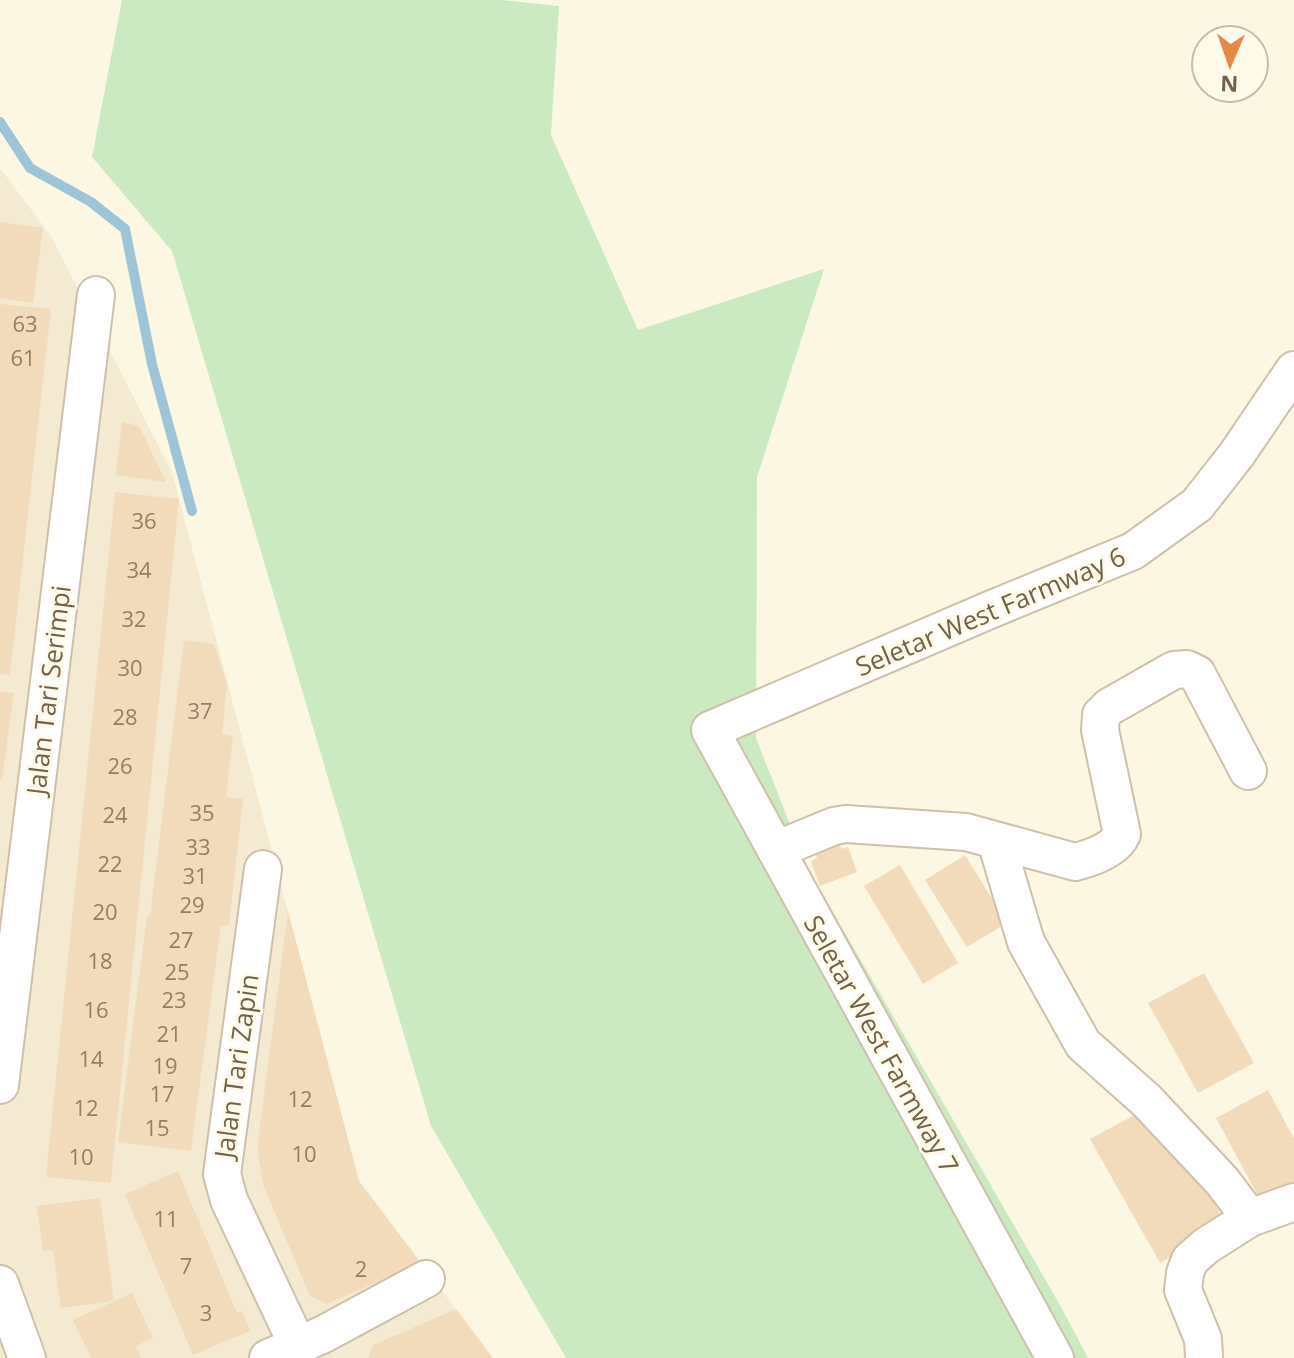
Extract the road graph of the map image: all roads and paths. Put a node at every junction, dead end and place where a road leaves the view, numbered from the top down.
1 (96, 295) dead end
2 (1294, 370) edge
3 (710, 730) joint
4 (1248, 771) dead end
5 (996, 841) junction
6 (776, 850) junction
7 (263, 869) dead end
8 (0, 1085) edge
9 (1294, 1202) edge
10 (1250, 1218) junction
11 (426, 1279) dead end
12 (0, 1284) edge
13 (304, 1349) edge
14 (27, 1358) edge
15 (1055, 1358) edge
16 (1204, 1358) edge

1 - 8 street, Jalan Tari Serimpi
2 - 3 street, Seletar West Farmway 6
3 - 6 street, Seletar West Farmway 7
4 - 5 street
5 - 6 street
5 - 10 street
6 - 15 street, Seletar West Farmway 7
7 - 13 street, Jalan Tari Zapin
9 - 10 street
10 - 16 street
11 - 13 street
12 - 14 street

